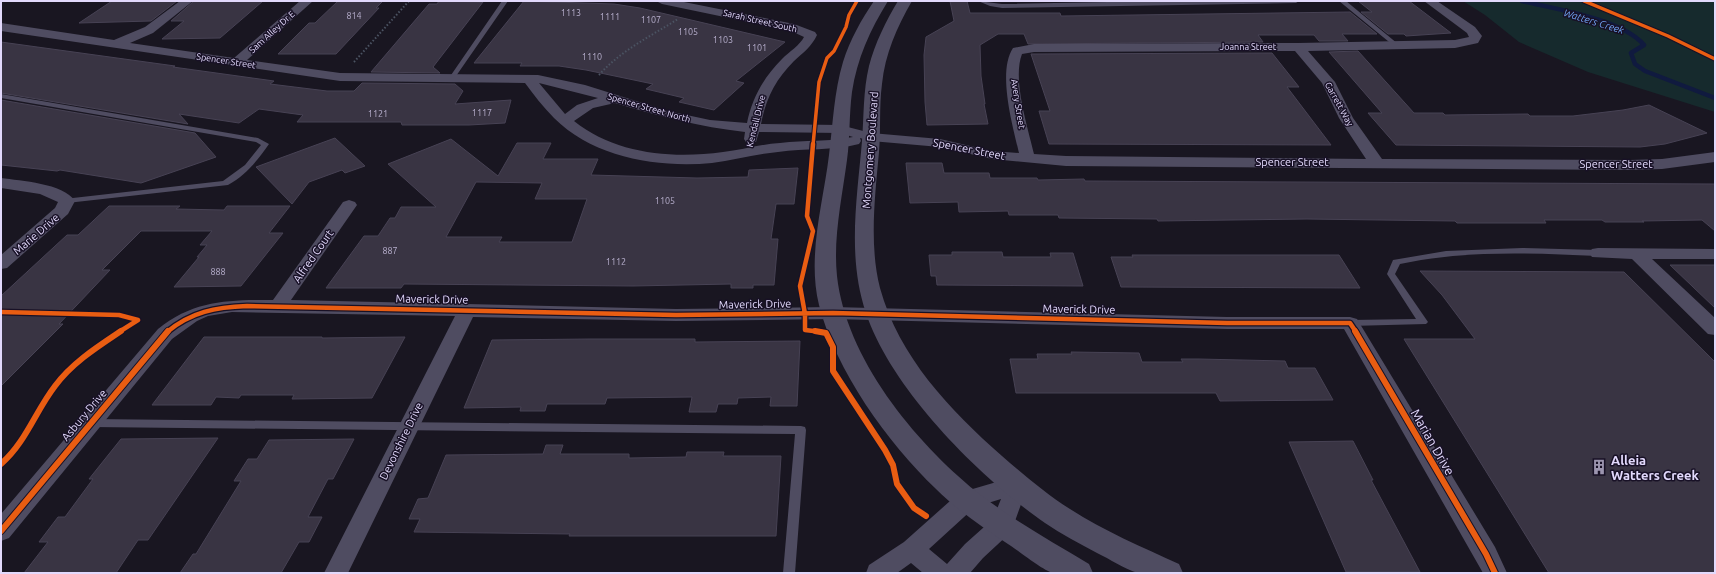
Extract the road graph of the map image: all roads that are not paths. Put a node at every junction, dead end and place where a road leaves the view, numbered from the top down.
1 (187, 1) edge
2 (307, 1) edge
3 (505, 1) edge
4 (662, 1) edge
5 (881, 1) edge
6 (905, 1) edge
7 (981, 1) edge
8 (1296, 1) edge
9 (1342, 1) edge
10 (1430, 1) edge
11 (696, 4) edge
12 (1, 27) edge
13 (811, 35) joint
14 (116, 44) junction
15 (1396, 45) junction
16 (1298, 47) junction
17 (1017, 51) joint
18 (237, 62) junction
19 (452, 78) junction
20 (529, 79) junction
21 (1, 96) edge
22 (618, 99) junction
23 (566, 121) junction
24 (752, 128) junction
25 (840, 137) junction
26 (871, 137) junction
27 (748, 153) junction
28 (1715, 157) edge
29 (1028, 159) junction
30 (1377, 163) junction
31 (1, 183) edge
32 (67, 201) junction
33 (349, 205) dead end
34 (1598, 253) joint
35 (1637, 254) junction
36 (1715, 254) edge
37 (1, 264) edge
38 (278, 306) junction
39 (467, 310) junction
40 (833, 314) junction
41 (878, 315) junction
42 (187, 317) joint
43 (1350, 323) junction
44 (1715, 329) edge
45 (90, 423) junction
46 (408, 425) junction
47 (1017, 485) junction
48 (967, 500) junction
49 (1003, 525) junction
50 (1, 531) edge
51 (912, 549) junction
52 (336, 573) edge
53 (789, 573) edge
54 (878, 573) edge
55 (940, 573) edge
56 (955, 573) edge
57 (1078, 573) edge
58 (1168, 573) edge
59 (1495, 573) edge

1 - 14 street
2 - 18 street, Sam Alley Dr E
3 - 19 lane
4 - 11 street, Sarah Street South
5 - 25 street
6 - 26 street, Montgomery Boulevard
7 - 8 lane
9 - 15 lane
10 - 15 street, Joanna Street
11 - 13 street, Sarah Street South
12 - 14 street, Spencer Street
13 - 24 street, Kendall Drive
14 - 18 street, Spencer Street
15 - 16 street, Joanna Street
16 - 17 street, Joanna Street
16 - 30 street, Garrett Way
17 - 29 street, Avery Street
18 - 19 street, Spencer Street
19 - 20 street, Spencer Street North
20 - 22 street, Spencer Street North
20 - 23 street
21 - 32 lane
22 - 23 street
22 - 24 street, Spencer Street North
23 - 27 street
24 - 25 street, Spencer Street North
24 - 27 street, Kendall Drive
25 - 26 street, Spencer Street
25 - 27 street
25 - 40 street
26 - 29 street, Spencer Street
26 - 41 street, Montgomery Boulevard
28 - 30 street, Spencer Street
29 - 30 street, Spencer Street
31 - 32 street
32 - 37 street, Marie Drive
33 - 38 street, Alfred Court
34 - 35 street
34 - 43 lane
35 - 36 street
35 - 44 street
38 - 39 street, Maverick Drive
38 - 42 street, Maverick Drive
39 - 40 street, Maverick Drive
39 - 46 street, Devonshire Drive
40 - 41 street, Maverick Drive
40 - 48 street
41 - 43 street, Maverick Drive
41 - 47 street, Montgomery Boulevard
42 - 45 street, Asbury Drive
43 - 59 street, Marian Drive
45 - 46 lane
45 - 50 street, Asbury Drive
46 - 52 street, Devonshire Drive
46 - 53 lane
47 - 48 street
47 - 49 street
47 - 58 street, Montgomery Boulevard
48 - 49 street
48 - 51 street
49 - 56 street
49 - 57 street
51 - 54 street
51 - 55 street

